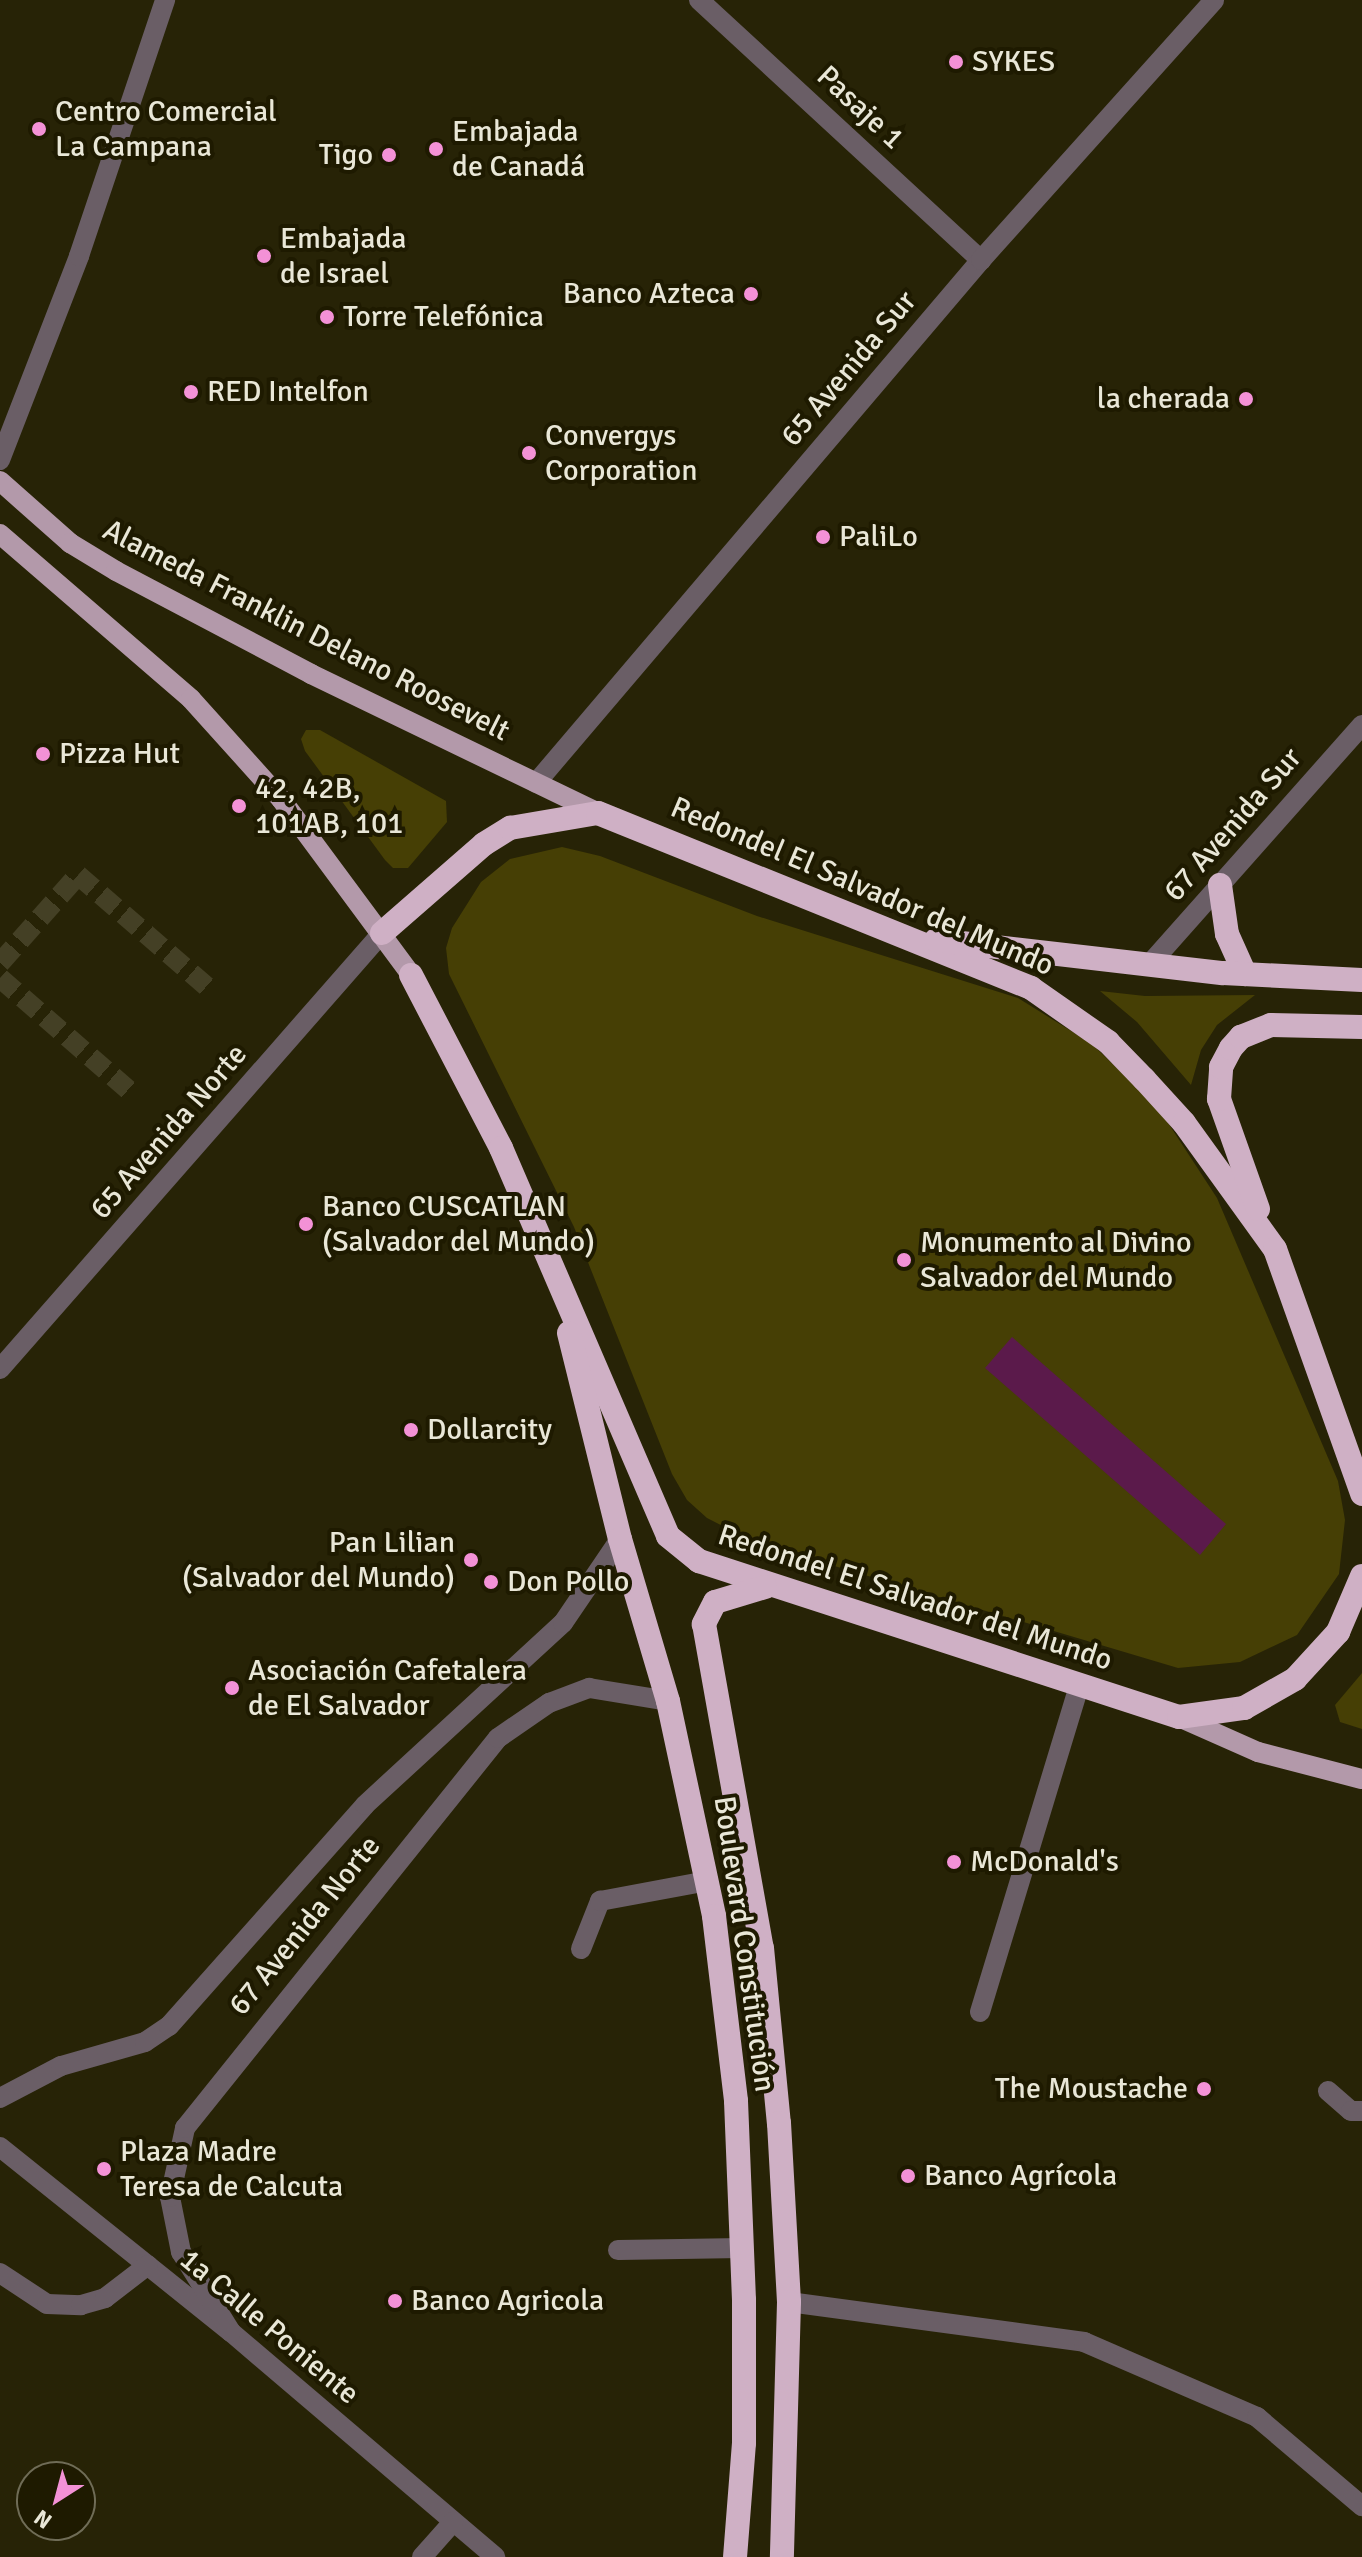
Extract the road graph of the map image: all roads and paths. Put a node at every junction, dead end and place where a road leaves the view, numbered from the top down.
1 (165, 0) edge
2 (699, 0) edge
3 (1214, 0) edge
4 (981, 260) junction
5 (0, 460) edge
6 (0, 481) edge
7 (0, 534) edge
8 (1362, 725) edge
9 (536, 783) junction
10 (598, 813) junction
11 (1220, 885) junction
12 (382, 933) junction
13 (906, 936) junction
14 (1149, 965) junction
15 (1245, 974) junction
16 (411, 975) joint
17 (1362, 980) edge
18 (1362, 1027) edge
19 (1275, 1249) junction
20 (552, 1261) junction
21 (0, 1369) edge
22 (1362, 1494) edge
23 (620, 1539) junction
24 (1362, 1576) edge
25 (765, 1587) junction
26 (1079, 1686) junction
27 (668, 1701) junction
28 (1179, 1717) junction
29 (1362, 1779) edge
30 (708, 1881) junction
31 (581, 1949) dead end
32 (980, 2012) dead end
33 (1328, 2091) dead end
34 (0, 2098) edge
35 (1362, 2111) edge
36 (0, 2147) edge
37 (742, 2248) junction
38 (618, 2250) dead end
39 (148, 2265) junction
40 (0, 2273) edge
41 (789, 2302) junction
42 (231, 2332) junction
43 (1362, 2506) edge
44 (453, 2522) junction
45 (422, 2557) edge
46 (495, 2557) edge
47 (735, 2557) edge
48 (782, 2557) edge

1 - 5 street
2 - 4 street, Pasaje 1
3 - 4 street, 65 Avenida Sur
4 - 9 street, 65 Avenida Sur
6 - 9 main road, Alameda Franklin Delano Roosevelt
7 - 12 main road
8 - 11 street, 67 Avenida Sur
9 - 10 main road, Alameda Franklin Delano Roosevelt
10 - 12 highway
10 - 13 highway, Redondel El Salvador del Mundo
11 - 14 street, 67 Avenida Sur
11 - 15 highway
12 - 16 main road
12 - 21 street, 65 Avenida Norte
13 - 14 highway
13 - 19 highway, Redondel El Salvador del Mundo
14 - 15 highway
15 - 17 highway
16 - 20 highway, Redondel El Salvador del Mundo
18 - 19 highway
19 - 22 highway, Redondel El Salvador del Mundo
20 - 23 highway, Boulevard Constitución
20 - 25 highway, Redondel El Salvador del Mundo
23 - 27 highway, Boulevard Constitución
23 - 34 street, 67 Avenida Norte
24 - 28 highway, Redondel El Salvador del Mundo
25 - 26 highway, Redondel El Salvador del Mundo
25 - 41 highway, Boulevard Constitución
26 - 28 highway, Redondel El Salvador del Mundo
26 - 32 street
27 - 30 highway, Boulevard Constitución
27 - 42 street, 67 Avenida Norte
28 - 29 main road
30 - 31 street
30 - 37 highway, Boulevard Constitución
33 - 35 street
36 - 39 street, 1a Calle Poniente
37 - 38 street
37 - 47 highway, Boulevard Constitución
39 - 40 street
39 - 42 street, 1a Calle Poniente
41 - 43 street
41 - 48 highway, Boulevard Constitución
42 - 44 street, 1a Calle Poniente
44 - 45 street
44 - 46 street, 1a Calle Poniente

